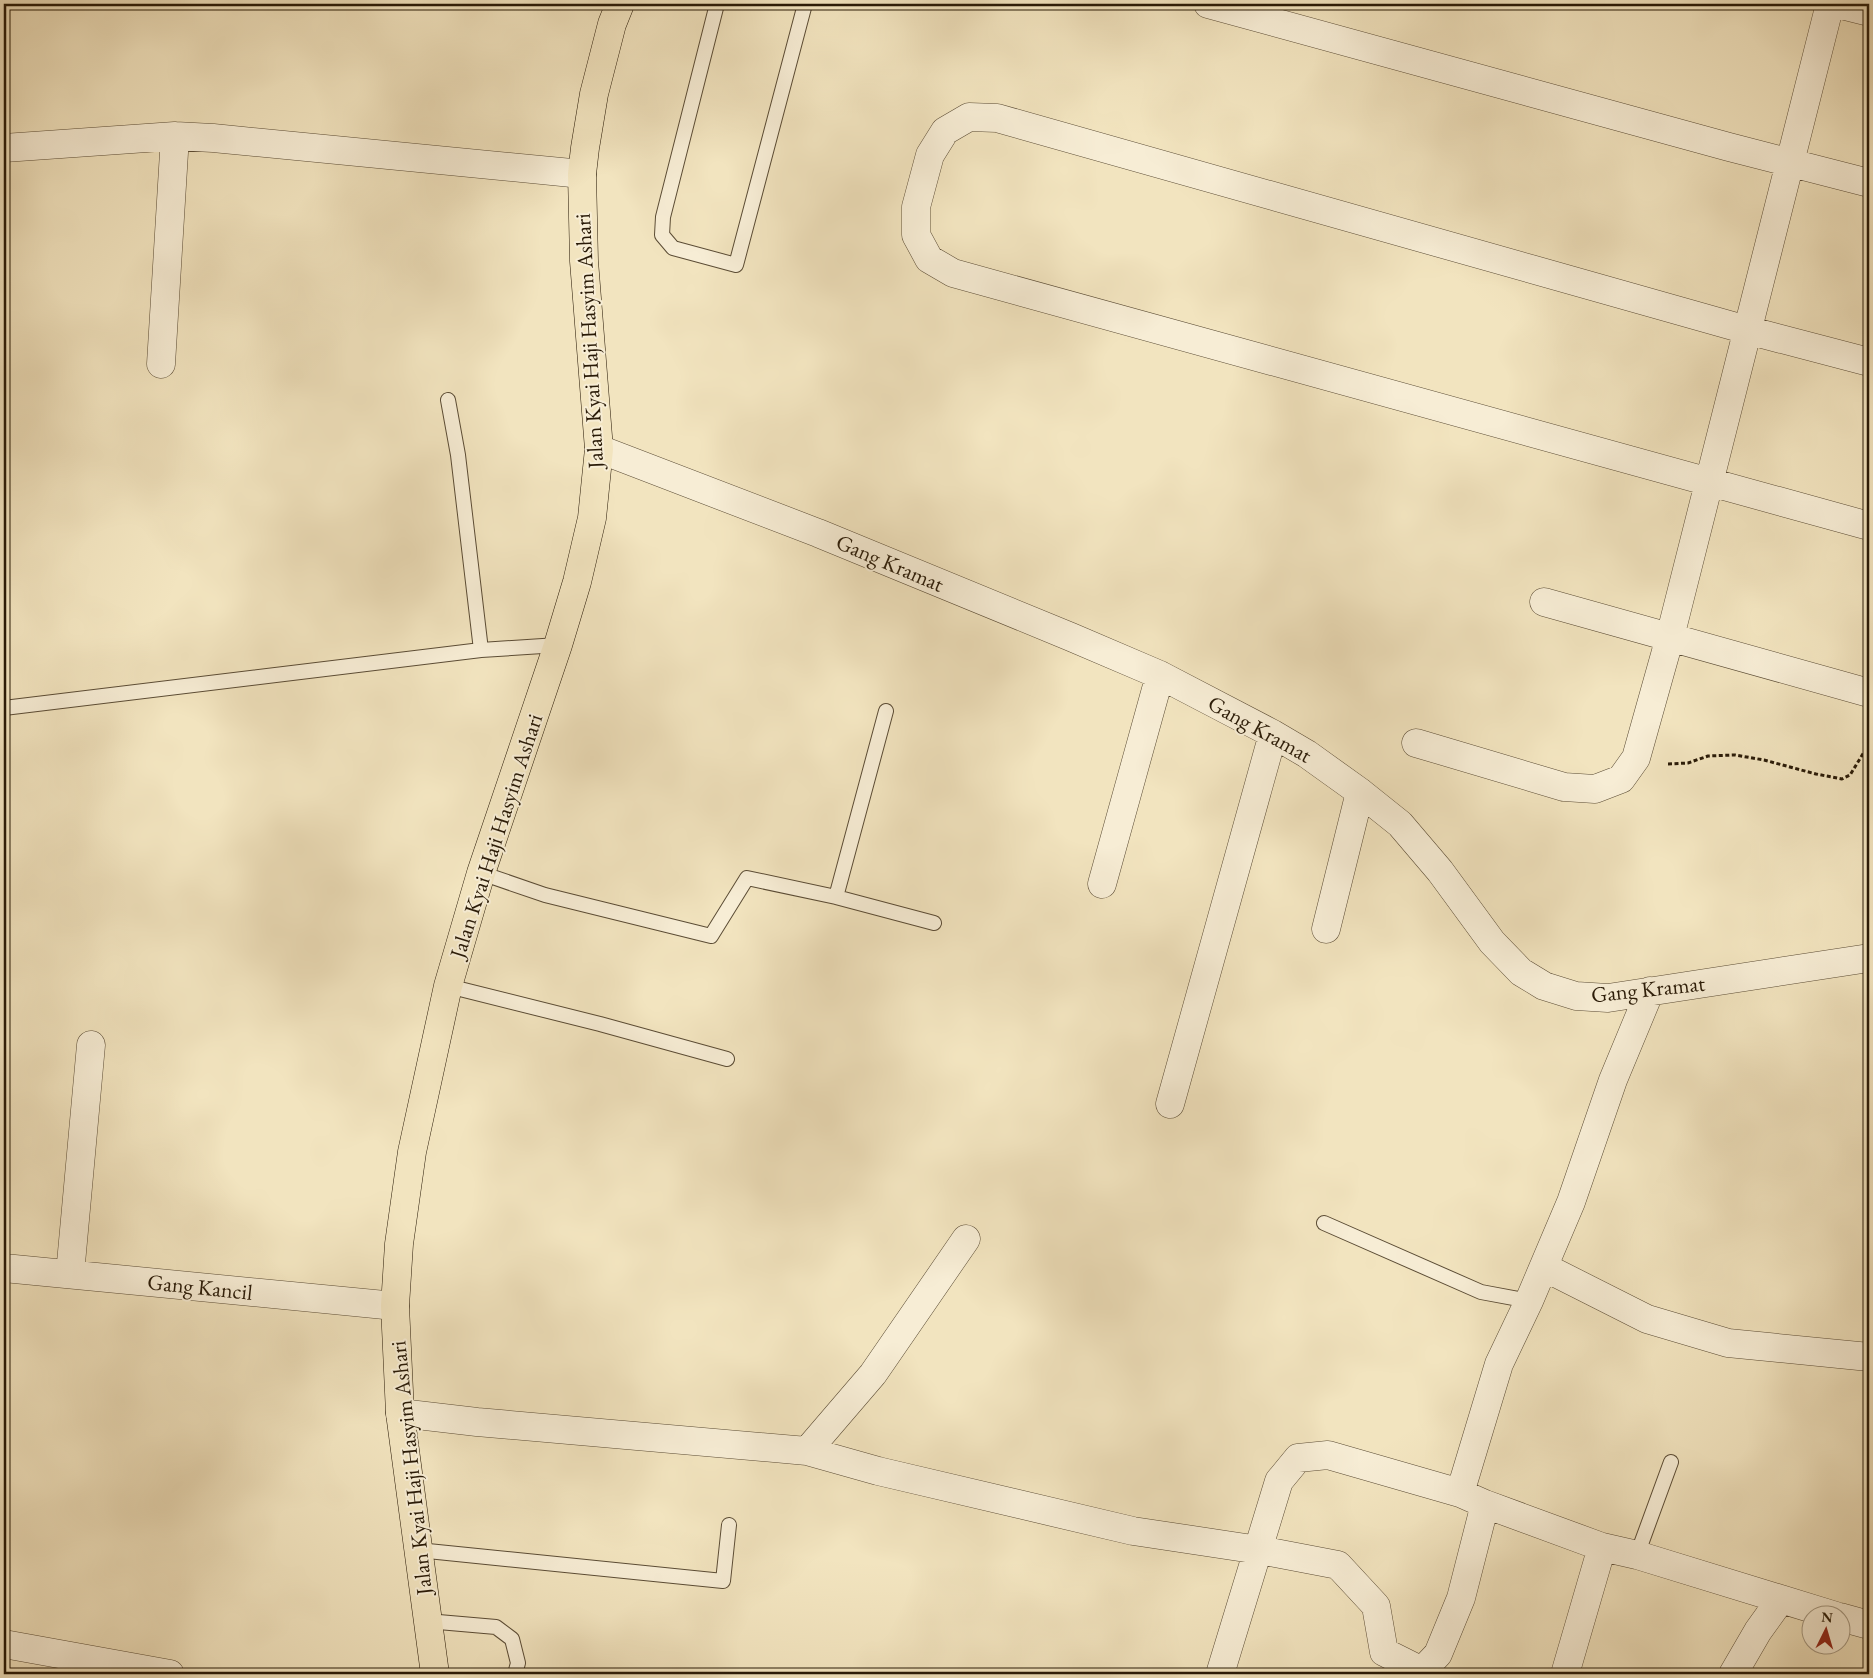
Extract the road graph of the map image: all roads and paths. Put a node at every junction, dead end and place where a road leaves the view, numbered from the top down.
1 (620, 4) edge
2 (717, 4) edge
3 (805, 4) edge
4 (1208, 4) edge
5 (1830, 4) edge
6 (1837, 4) edge
7 (1869, 12) edge
8 (175, 136) junction
9 (4, 148) edge
10 (1790, 161) junction
11 (582, 174) junction
12 (1869, 183) edge
13 (1747, 330) junction
14 (1869, 362) edge
15 (161, 364) dead end
16 (448, 400) dead end
17 (599, 449) junction
18 (1709, 481) junction
19 (1869, 526) edge
20 (1544, 602) dead end
21 (1670, 637) junction
22 (558, 645) junction
23 (481, 650) junction
24 (1160, 675) junction
25 (1869, 693) edge
26 (4, 708) edge
27 (886, 711) dead end
28 (1273, 734) junction
29 (1416, 743) dead end
30 (1869, 744) edge
31 (1636, 758) junction
32 (1360, 792) junction
33 (481, 873) junction
34 (1102, 884) dead end
35 (836, 897) junction
36 (934, 923) dead end
37 (1326, 929) dead end
38 (1869, 958) edge
39 (448, 986) junction
40 (1650, 991) junction
41 (91, 1046) dead end
42 (727, 1059) dead end
43 (1170, 1104) dead end
44 (1324, 1223) dead end
45 (966, 1239) dead end
46 (1544, 1267) junction
47 (4, 1268) edge
48 (70, 1274) junction
49 (1529, 1301) junction
50 (395, 1306) junction
51 (1869, 1356) edge
52 (400, 1413) junction
53 (807, 1451) junction
54 (1670, 1462) dead end
55 (1460, 1493) junction
56 (1485, 1504) junction
57 (729, 1525) dead end
58 (1602, 1547) junction
59 (418, 1550) junction
60 (1259, 1550) junction
61 (1637, 1555) junction
62 (1781, 1599) junction
63 (1804, 1606) edge
64 (427, 1620) junction
65 (1850, 1620) edge
66 (1869, 1626) edge
67 (4, 1644) edge
68 (170, 1674) edge
69 (435, 1674) edge
70 (516, 1674) edge
71 (1220, 1674) edge
72 (1565, 1674) edge
73 (1733, 1674) edge

1 - 11 main road, Jalan Kyai Haji Hasyim Ashari
2 - 3 lane
4 - 10 street
5 - 10 street
6 - 7 street
8 - 9 street
8 - 11 street
8 - 15 street
10 - 12 street
10 - 13 street
11 - 17 main road, Jalan Kyai Haji Hasyim Ashari
13 - 14 street
13 - 18 street
13 - 18 street
16 - 23 lane
17 - 22 main road, Jalan Kyai Haji Hasyim Ashari
17 - 24 street, Gang Kramat
18 - 19 street
18 - 21 street
20 - 21 street
21 - 25 street
21 - 31 street
22 - 23 lane
22 - 33 main road, Jalan Kyai Haji Hasyim Ashari
23 - 26 lane
24 - 28 street, Gang Kramat
24 - 34 street
27 - 35 lane
28 - 32 street, Gang Kramat
28 - 43 street
29 - 31 street
30 - 31 path
32 - 37 street
32 - 40 street, Gang Kramat
33 - 35 lane
33 - 39 main road, Jalan Kyai Haji Hasyim Ashari
35 - 36 lane
38 - 40 street, Gang Kramat
39 - 42 lane
39 - 50 main road, Jalan Kyai Haji Hasyim Ashari
40 - 46 street
41 - 48 street
44 - 49 lane
45 - 53 street
46 - 49 street
46 - 51 street
47 - 48 street, Gang Kancil
48 - 50 street, Gang Kancil
49 - 55 street
50 - 52 main road, Jalan Kyai Haji Hasyim Ashari
52 - 53 street
52 - 59 main road, Jalan Kyai Haji Hasyim Ashari
53 - 60 street
54 - 61 lane
55 - 56 street
55 - 60 street
56 - 58 street
56 - 60 street
57 - 59 lane
58 - 61 street
58 - 72 street
59 - 64 main road, Jalan Kyai Haji Hasyim Ashari
60 - 71 street
61 - 62 street
62 - 63 street
62 - 73 street
64 - 69 main road, Jalan Kyai Haji Hasyim Ashari
64 - 70 lane
65 - 66 street
67 - 68 street

